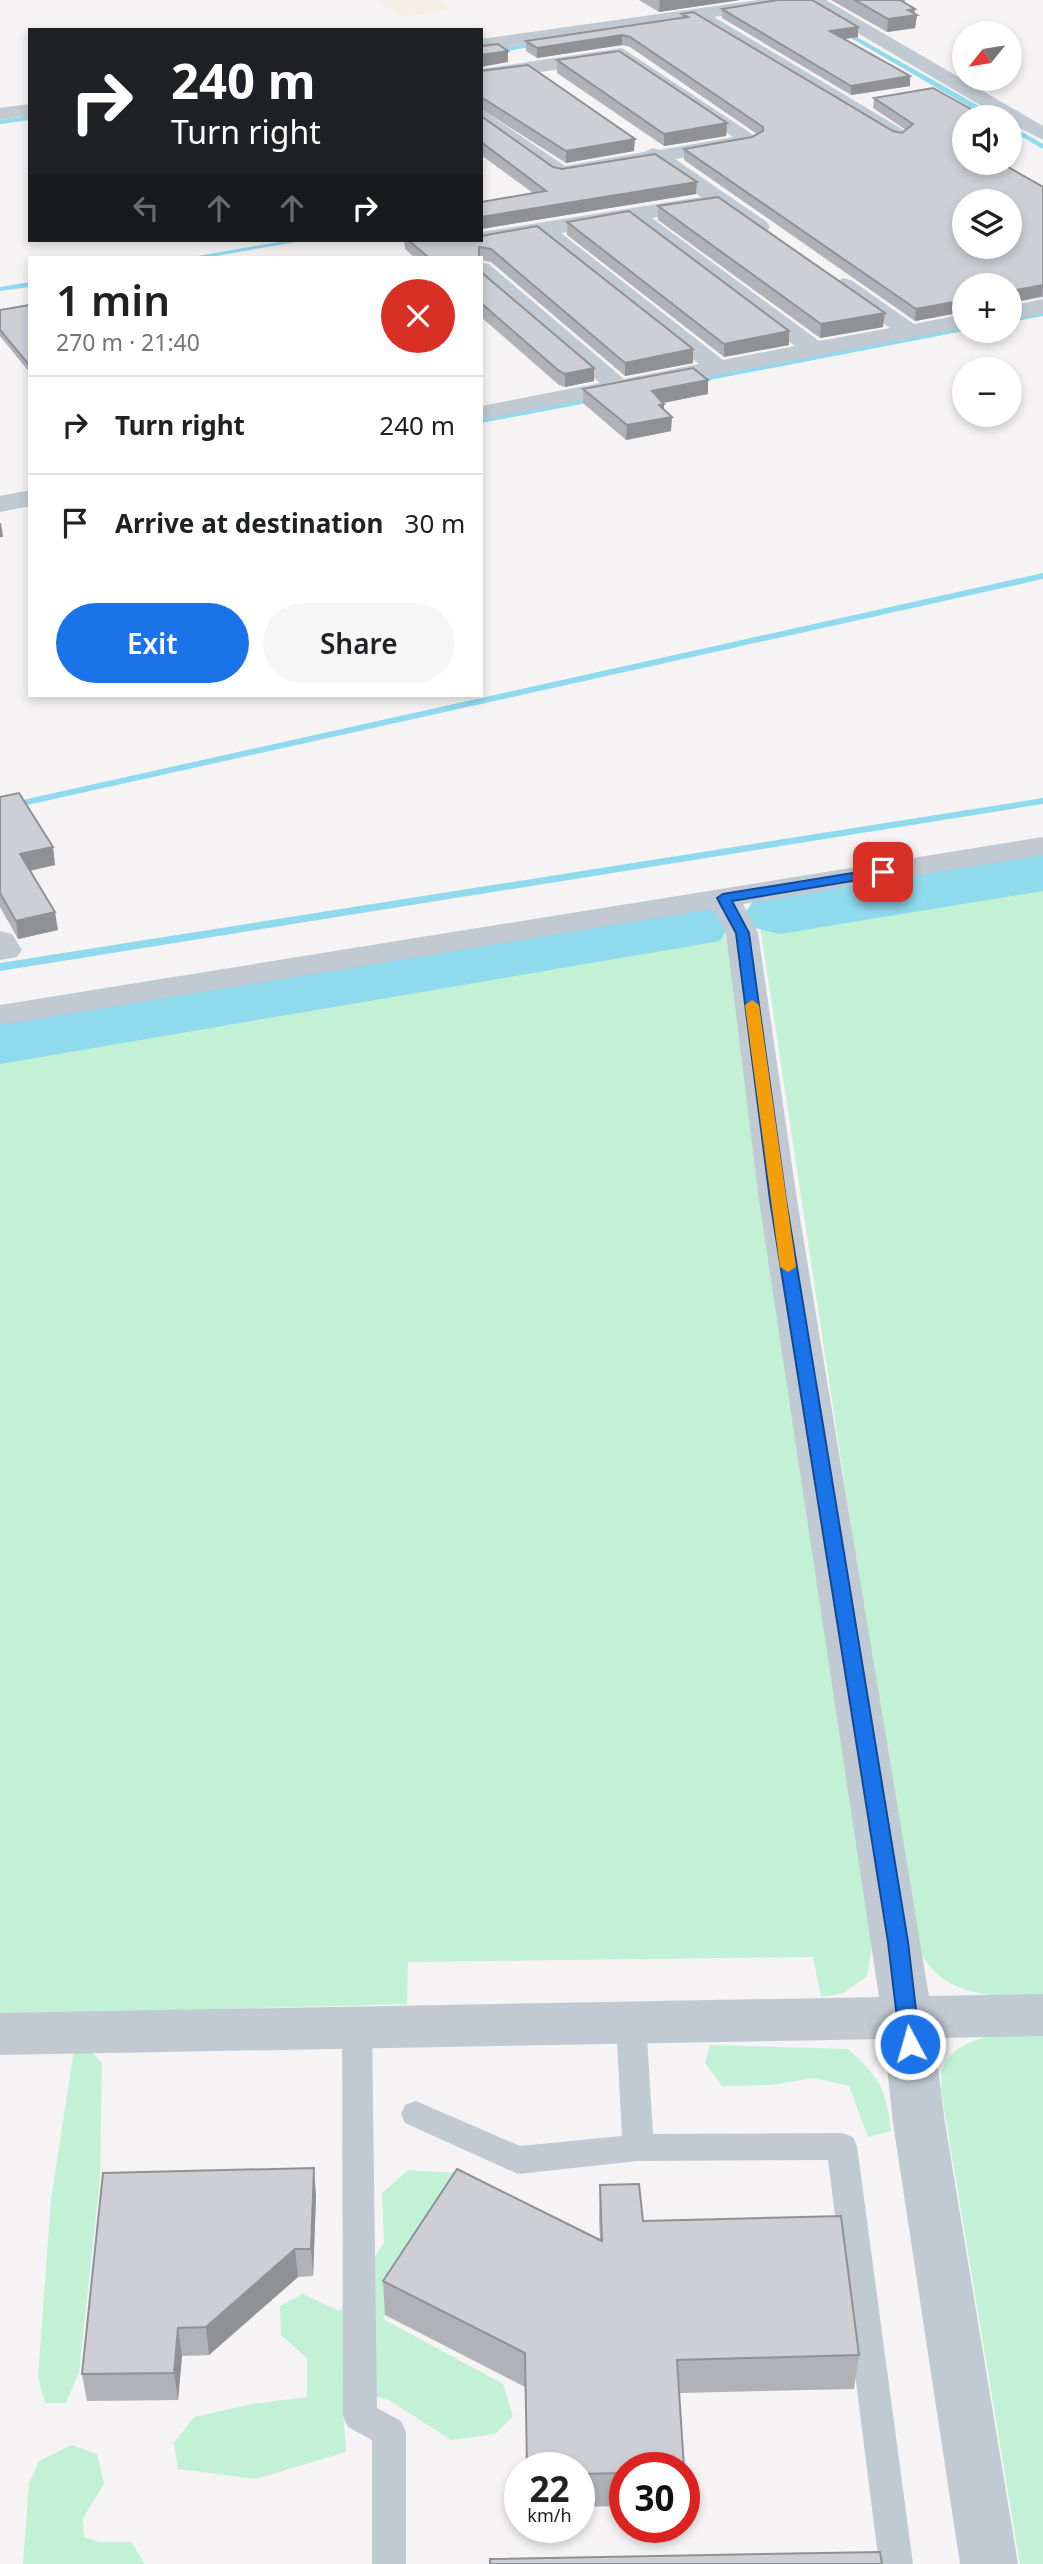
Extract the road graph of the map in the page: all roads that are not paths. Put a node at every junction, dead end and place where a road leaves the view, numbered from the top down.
1 (813, 0) edge
2 (783, 1) edge
3 (704, 19) junction
4 (498, 46) edge
5 (532, 67) junction
6 (483, 75) edge
7 (558, 86) edge
8 (873, 100) edge
9 (848, 104) junction
10 (28, 110) edge
11 (0, 114) edge
12 (483, 116) edge
13 (1043, 134) edge
14 (900, 136) edge
15 (635, 141) edge
16 (657, 156) junction
17 (720, 200) junction
18 (634, 215) junction
19 (544, 230) junction
20 (483, 239) edge
21 (775, 239) edge
22 (820, 270) edge
23 (483, 272) edge
24 (1043, 306) edge
25 (1022, 310) edge
26 (952, 323) edge
27 (909, 331) junction
28 (814, 349) junction
29 (718, 368) junction
30 (619, 387) junction
31 (483, 413) edge
32 (28, 498) edge
33 (0, 504) edge
34 (1043, 846) edge
35 (723, 898) junction
36 (0, 941) edge
37 (0, 950) edge
38 (0, 1015) edge
39 (1043, 2015) edge
40 (907, 2018) junction
41 (631, 2022) junction
42 (357, 2026) junction
43 (0, 2034) edge
44 (416, 2114) dead end
45 (638, 2148) junction
46 (389, 2564) edge
47 (896, 2564) edge
48 (989, 2564) edge

1 - 13 street
2 - 3 street
3 - 4 street
3 - 9 street
4 - 5 street
5 - 6 street
5 - 7 street
5 - 16 street
8 - 9 street
9 - 14 street
10 - 11 street
12 - 16 street
15 - 16 street
16 - 17 street
17 - 18 street
17 - 21 street
18 - 19 street
18 - 28 street
19 - 20 street
19 - 29 street
22 - 27 street
23 - 30 street
24 - 25 street
26 - 27 street
27 - 28 street
28 - 29 street
29 - 30 street
30 - 31 street
32 - 33 street
34 - 35 street
35 - 38 street
35 - 40 street
36 - 37 street
39 - 40 street
40 - 41 street
40 - 48 street
41 - 42 street
41 - 45 lane
42 - 43 street
42 - 46 lane
44 - 45 lane
45 - 47 lane

